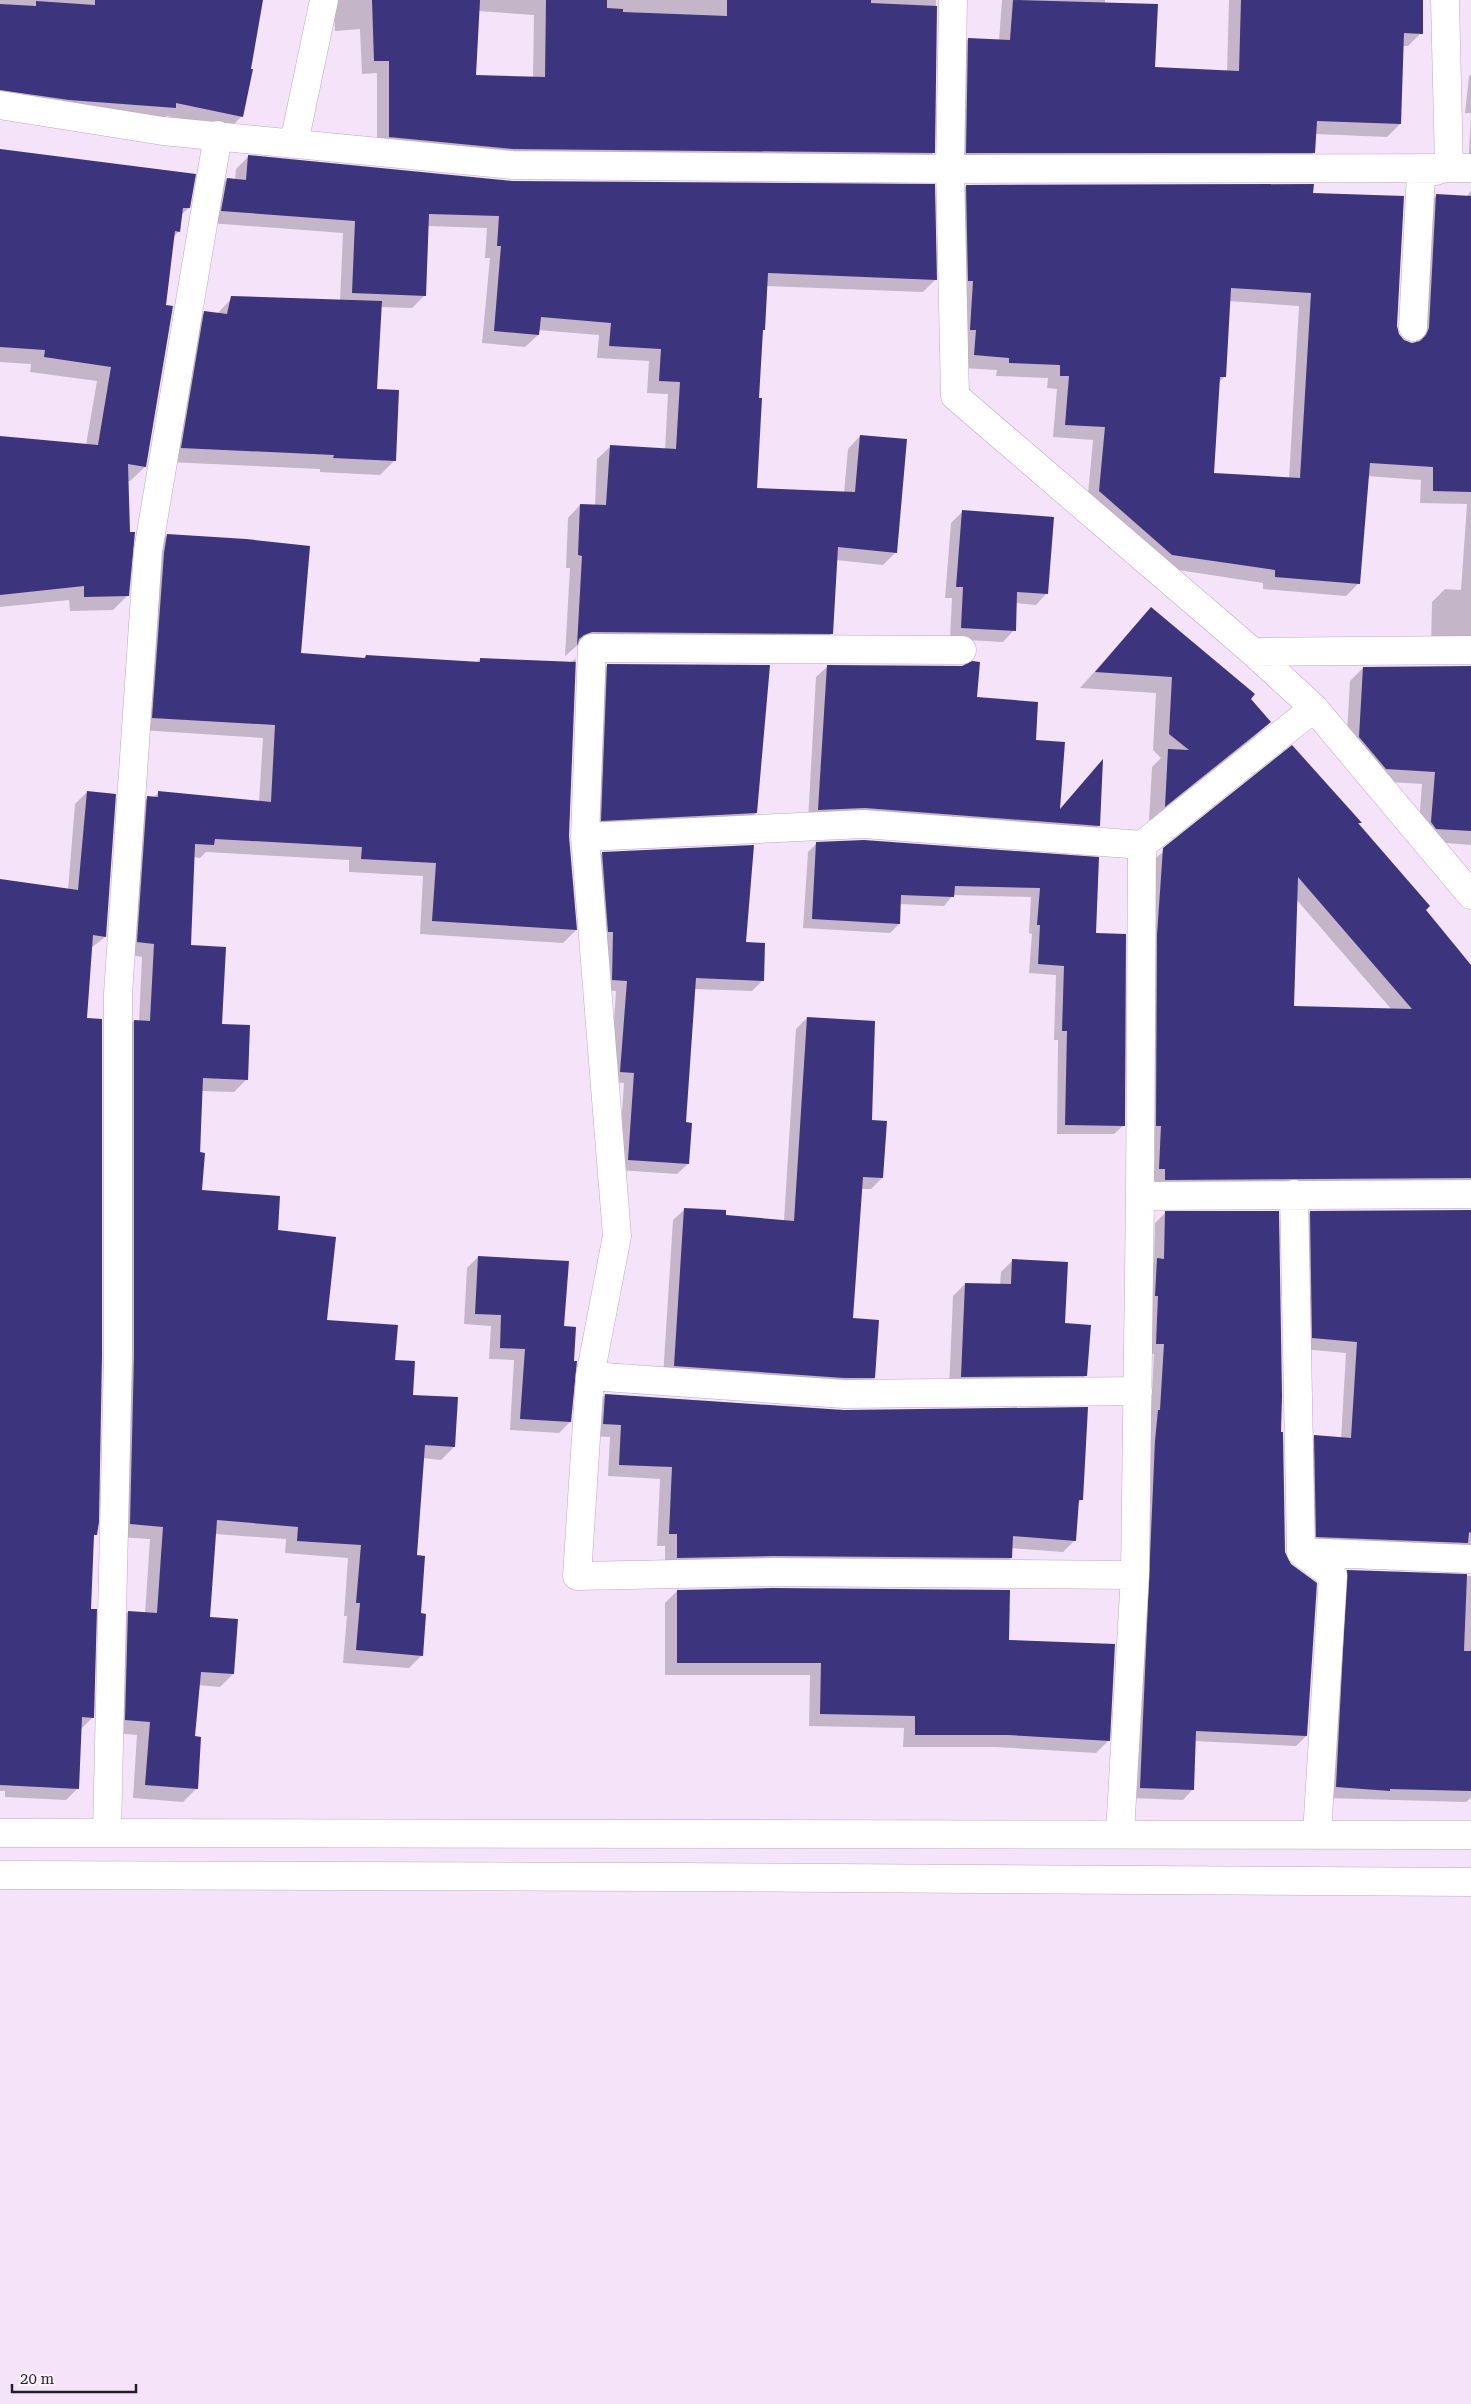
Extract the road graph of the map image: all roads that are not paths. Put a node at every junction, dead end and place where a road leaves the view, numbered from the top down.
1 (324, 0) edge
2 (953, 0) edge
3 (1446, 0) edge
4 (0, 105) edge
5 (218, 135) junction
6 (294, 143) junction
7 (1460, 168) edge
8 (950, 169) junction
9 (1413, 327) dead end
10 (962, 650) dead end
11 (1471, 650) edge
12 (1252, 652) junction
13 (1314, 708) junction
14 (585, 837) junction
15 (1142, 845) junction
16 (1471, 894) edge
17 (1294, 1194) junction
18 (1471, 1194) edge
19 (1140, 1196) junction
20 (590, 1376) junction
21 (1138, 1391) junction
22 (1301, 1552) junction
23 (1471, 1559) edge
24 (1135, 1576) junction
25 (0, 1832) edge
26 (107, 1832) junction
27 (1120, 1833) junction
28 (1317, 1834) junction
29 (1471, 1835) edge
30 (0, 1875) edge
31 (1471, 1882) edge

1 - 6 street
2 - 8 street
3 - 7 street
4 - 5 street
5 - 6 street
5 - 26 street
6 - 8 street
7 - 8 street
7 - 9 street
8 - 12 street
10 - 14 street
11 - 12 street
12 - 13 street
13 - 15 street
13 - 16 street
14 - 15 street
14 - 20 street
15 - 19 street
17 - 18 street
17 - 19 street
17 - 22 street
19 - 21 street
20 - 21 street
20 - 24 street
21 - 24 street
22 - 23 street
22 - 28 street
24 - 27 street
25 - 26 street
26 - 27 street
27 - 28 street
28 - 29 street
30 - 31 street

